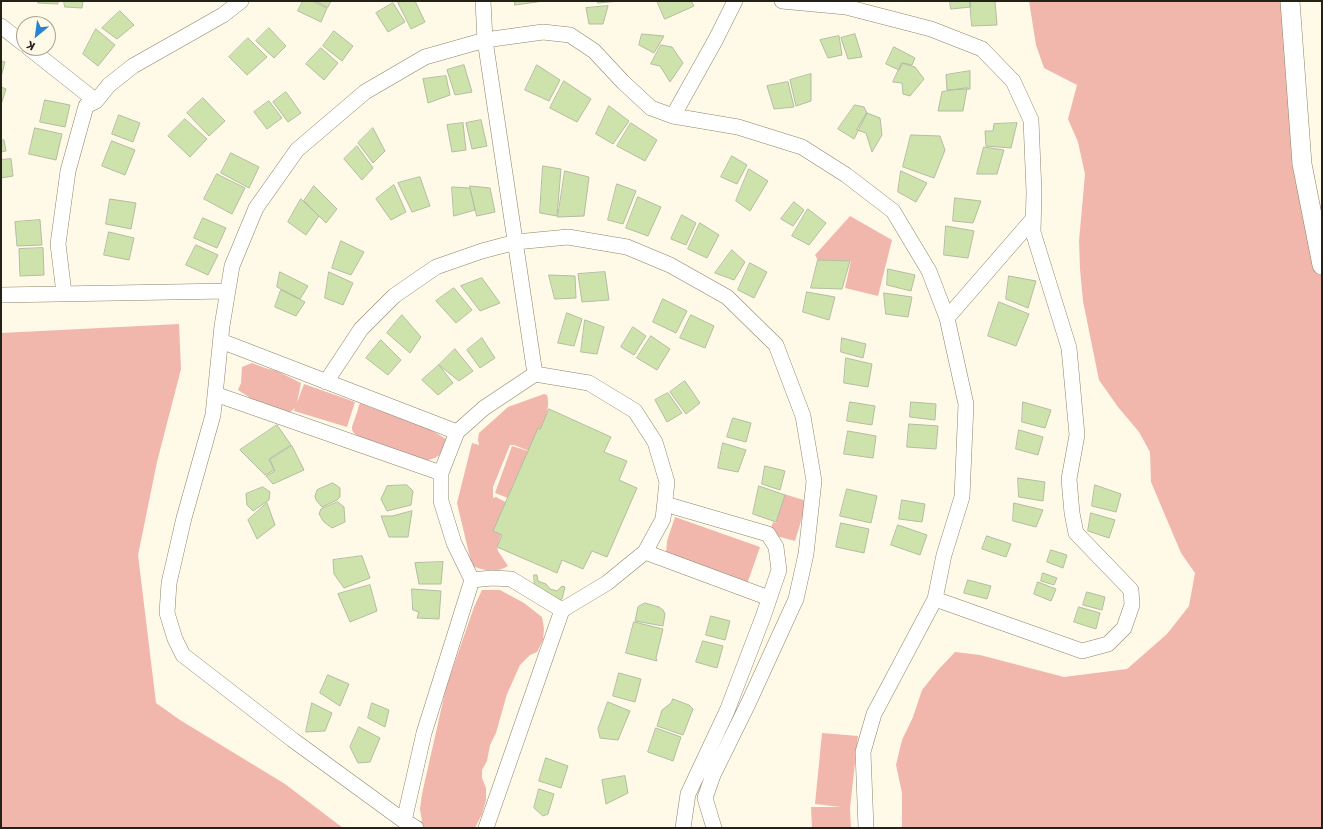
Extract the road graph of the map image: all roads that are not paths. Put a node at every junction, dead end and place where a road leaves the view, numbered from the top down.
1 (241, 1) edge
2 (483, 1) edge
3 (735, 1) edge
4 (782, 1) edge
5 (1290, 1) edge
6 (1, 26) edge
7 (16, 38) edge
8 (485, 40) junction
9 (39, 56) edge
10 (96, 101) junction
11 (673, 116) junction
12 (1033, 219) junction
13 (516, 242) junction
14 (1322, 265) edge
15 (228, 291) junction
16 (64, 293) junction
17 (1, 294) edge
18 (947, 318) junction
19 (221, 341) junction
20 (535, 374) junction
21 (326, 382) junction
22 (216, 394) junction
23 (457, 432) junction
24 (441, 473) junction
25 (665, 504) junction
26 (645, 552) junction
27 (472, 580) junction
28 (770, 598) junction
29 (935, 599) junction
30 (562, 610) junction
31 (410, 824) edge
32 (486, 828) edge
33 (683, 828) edge
34 (714, 828) edge
35 (866, 828) edge

1 - 10 street
2 - 8 street
3 - 11 street
4 - 12 street
5 - 14 street
6 - 7 street
8 - 11 street
8 - 13 street
8 - 15 street
9 - 10 street
10 - 16 street
11 - 18 street
12 - 18 street
12 - 29 street
13 - 20 street
13 - 21 street
13 - 34 street
15 - 16 street
15 - 19 street
16 - 17 street
18 - 29 street
19 - 21 street
19 - 22 street
20 - 23 street
20 - 25 street
21 - 23 street
22 - 24 street
22 - 31 street
23 - 24 street
24 - 27 street
25 - 26 street
25 - 28 street
26 - 28 street
26 - 30 street
27 - 30 street
27 - 31 street
28 - 33 street
29 - 35 street
30 - 32 street

